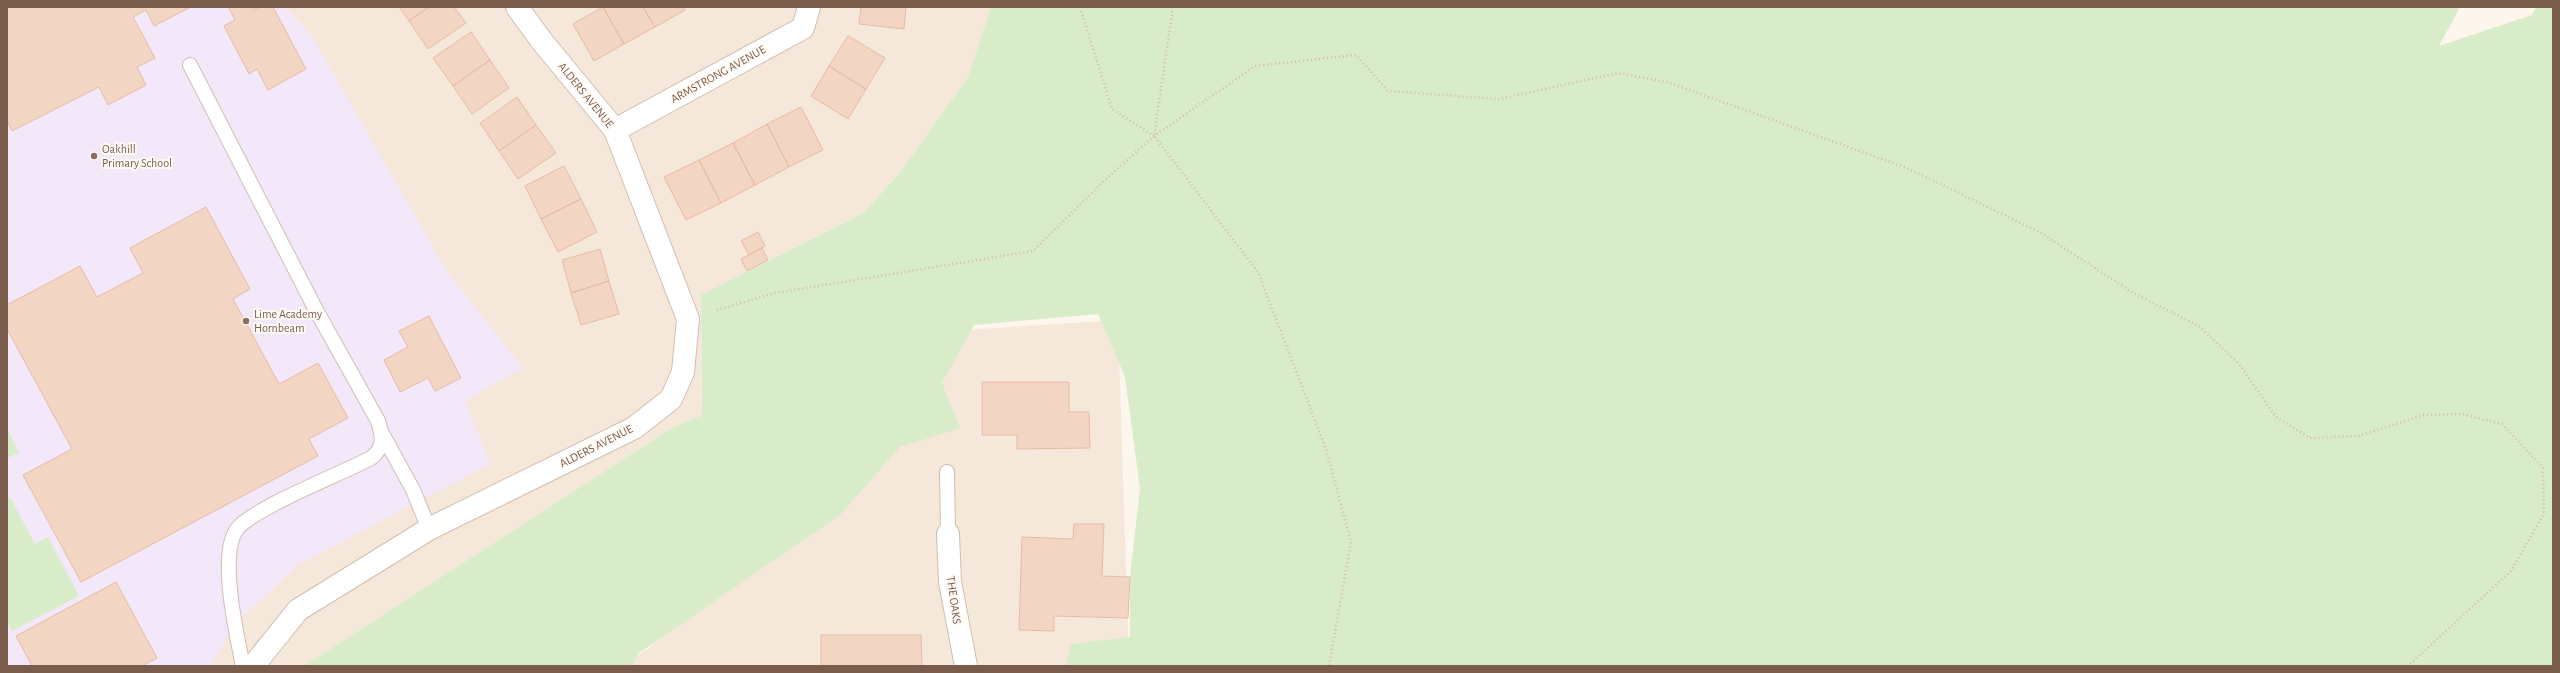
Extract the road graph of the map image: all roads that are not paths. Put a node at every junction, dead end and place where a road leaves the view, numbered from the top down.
1 (517, 7) edge
2 (809, 7) edge
3 (190, 65) dead end
4 (615, 130) junction
5 (383, 435) junction
6 (947, 472) dead end
7 (429, 529) junction
8 (948, 534) joint
9 (243, 666) edge
10 (253, 666) edge
11 (966, 666) edge

1 - 4 street, ALDERS AVENUE
2 - 4 street, ARMSTRONG AVENUE
3 - 5 lane
4 - 7 street, ALDERS AVENUE
5 - 7 lane
5 - 9 lane
6 - 8 lane
7 - 10 street, ALDERS AVENUE
8 - 11 street, THE OAKS

